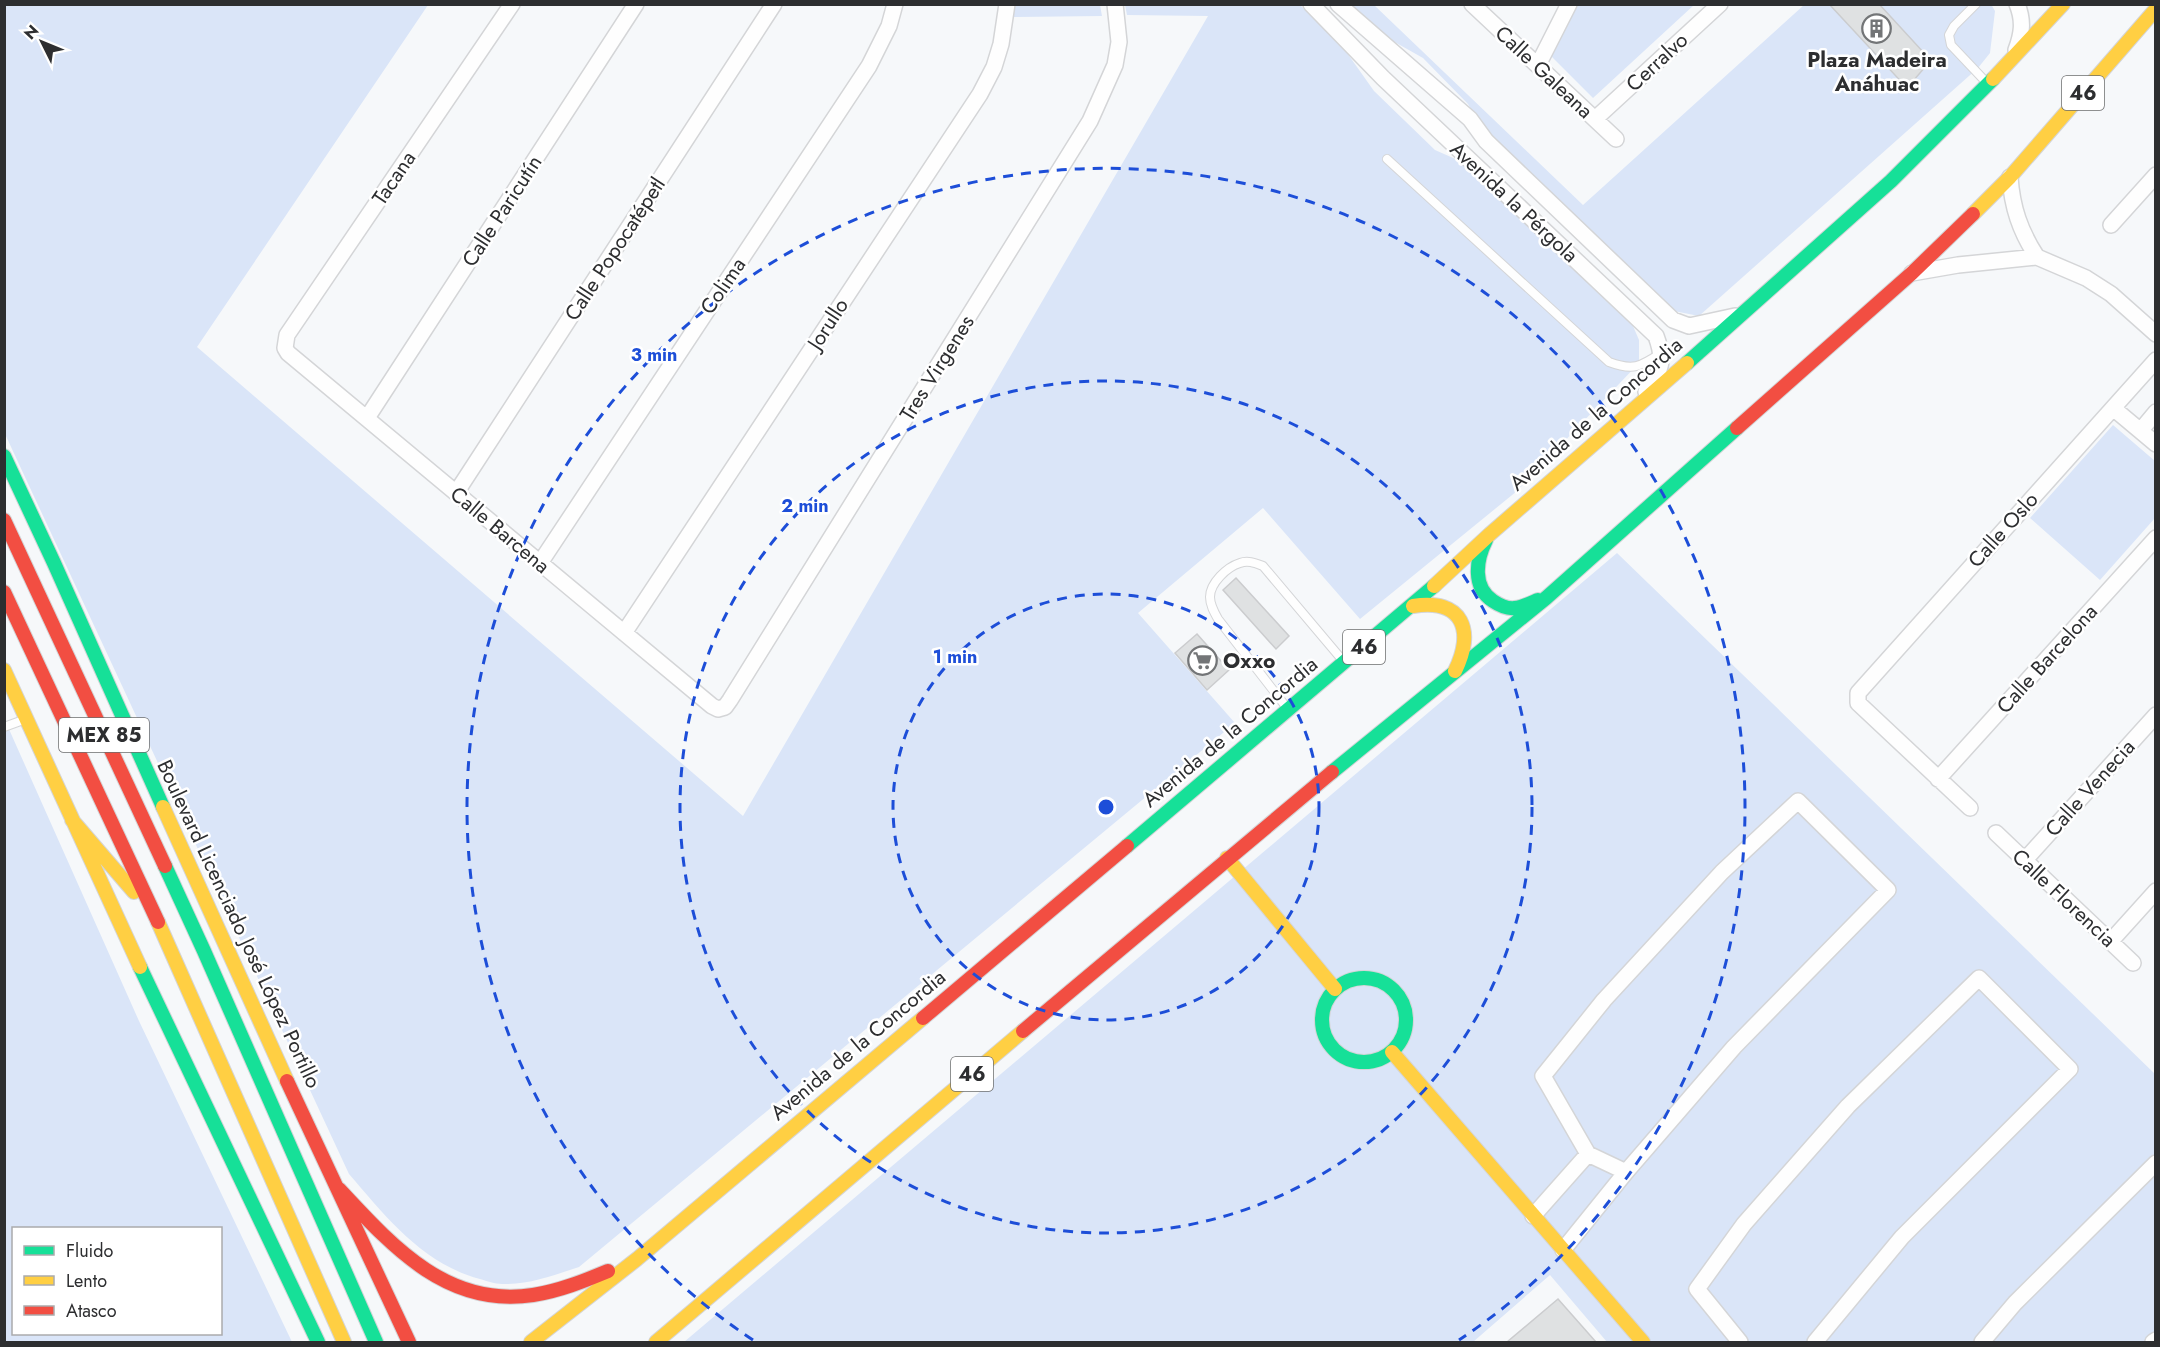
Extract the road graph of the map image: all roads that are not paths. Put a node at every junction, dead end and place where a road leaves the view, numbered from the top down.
1 (512, 4) edge
2 (636, 4) edge
3 (774, 4) edge
4 (895, 4) edge
5 (1007, 4) edge
6 (1115, 4) edge
7 (1311, 4) edge
8 (1338, 4) edge
9 (1472, 4) edge
10 (1569, 4) edge
11 (1720, 4) edge
12 (1976, 4) edge
13 (2017, 4) edge
14 (2064, 4) edge
15 (2154, 13) edge
16 (1379, 40) junction
17 (1365, 58) junction
18 (2013, 59) junction
19 (1538, 65) junction
20 (1988, 84) junction
21 (1594, 119) junction
22 (1616, 139) dead end
23 (1486, 141) junction
24 (1469, 158) junction
25 (1387, 159) dead end
26 (2156, 175) edge
27 (2010, 177) junction
28 (2111, 225) dead end
29 (2037, 257) junction
30 (1912, 273) junction
31 (1740, 315) junction
32 (2156, 334) edge
33 (1662, 352) junction
34 (288, 353) joint
35 (2156, 360) edge
36 (2113, 408) junction
37 (2156, 412) edge
38 (1630, 414) junction
39 (367, 418) junction
40 (2141, 430) junction
41 (2156, 444) edge
42 (4, 456) edge
43 (456, 493) junction
44 (4, 520) edge
45 (1490, 534) junction
46 (2156, 538) edge
47 (540, 562) junction
48 (4, 592) edge
49 (1546, 598) junction
50 (1413, 606) junction
51 (624, 633) junction
52 (1345, 663) junction
53 (4, 670) edge
54 (1454, 673) junction
55 (712, 706) joint
56 (1289, 710) junction
57 (2156, 715) edge
58 (26, 719) junction
59 (4, 727) edge
60 (1938, 779) junction
61 (1970, 808) dead end
62 (72, 820) junction
63 (1996, 833) dead end
64 (1227, 858) junction
65 (2024, 861) junction
66 (2156, 891) edge
67 (156, 918) junction
68 (2110, 942) junction
69 (2133, 963) dead end
70 (1335, 989) junction
71 (1392, 1052) junction
72 (1588, 1154) junction
73 (2156, 1163) edge
74 (1626, 1172) junction
75 (339, 1189) junction
76 (1533, 1216) junction
77 (1563, 1250) junction
78 (637, 1259) junction
79 (393, 1306) junction
80 (385, 1338) edge
81 (318, 1342) edge
82 (344, 1342) edge
83 (409, 1342) edge
84 (531, 1342) edge
85 (656, 1342) edge
86 (1643, 1342) edge
87 (1740, 1342) edge
88 (1815, 1342) edge
89 (1982, 1342) edge

1 - 34 street, Tacana
2 - 39 street, Calle Paricutín
3 - 43 street, Calle Popocatépetl
4 - 47 street, Colima
5 - 51 street, Jorullo
6 - 55 street, Tres Virgenes
7 - 17 street, Avenida la Pérgola
8 - 16 street, Avenida la Pérgola
9 - 19 street, Calle Galeana
10 - 19 street
11 - 21 street, Cerralvo
12 - 20 lane
13 - 18 street
14 - 18 main road, Avenida de la Concordia / 46
15 - 27 main road, 46
16 - 17 street
16 - 23 street, Avenida la Pérgola
17 - 24 street, Avenida la Pérgola
18 - 20 main road, Avenida de la Concordia / 46
19 - 21 street, Calle Galeana
20 - 31 main road, Avenida de la Concordia / 46
21 - 22 street, Calle Galeana
23 - 24 street
23 - 31 street, Avenida la Pérgola
24 - 33 street, Avenida la Pérgola
25 - 33 lane
26 - 28 street
27 - 29 street
27 - 30 main road, 46
29 - 30 street
29 - 32 street
30 - 49 main road, 46
31 - 38 main road, Avenida de la Concordia / 46
33 - 38 street
34 - 39 street, Calle Barcena
35 - 36 street, Calle Oslo
36 - 40 street
36 - 60 street, Calle Oslo
37 - 40 street
38 - 45 main road, Avenida de la Concordia / 46
39 - 43 street, Calle Barcena
40 - 41 street
42 - 75 main road, Boulevard Licenciado José López Portillo
43 - 47 street, Calle Barcena
44 - 80 main road, Boulevard Licenciado José López Portillo / MEX 85
45 - 49 main road
45 - 50 main road, Avenida de la Concordia / 46
46 - 60 street, Calle Barcelona
47 - 51 street, Calle Barcena
48 - 67 main road, MEX 85
49 - 54 main road, 46
50 - 52 main road, Avenida de la Concordia / 46
50 - 54 main road
51 - 55 street, Calle Barcena
52 - 56 main road, Avenida de la Concordia / 46
52 - 56 lane
53 - 58 main road
54 - 64 main road, 46
56 - 78 main road, Avenida de la Concordia / 46
57 - 65 street, Calle Venecia
58 - 59 lane
58 - 62 main road
60 - 61 street
62 - 67 main road
62 - 81 main road
63 - 65 street, Calle Florencia
64 - 70 main road
64 - 85 main road, 46
65 - 68 street, Calle Florencia
66 - 68 street
67 - 82 main road, MEX 85
68 - 69 street, Calle Florencia
70 - 71 main road
70 - 71 main road
71 - 76 main road
72 - 74 street
72 - 74 street
72 - 76 street
73 - 89 street
74 - 77 street
75 - 78 main road
75 - 79 main road, Boulevard Licenciado José López Portillo
76 - 77 main road
77 - 86 main road
78 - 84 main road, Avenida de la Concordia / 46
79 - 80 main road
79 - 83 main road, Boulevard Licenciado José López Portillo
87 - 88 street

